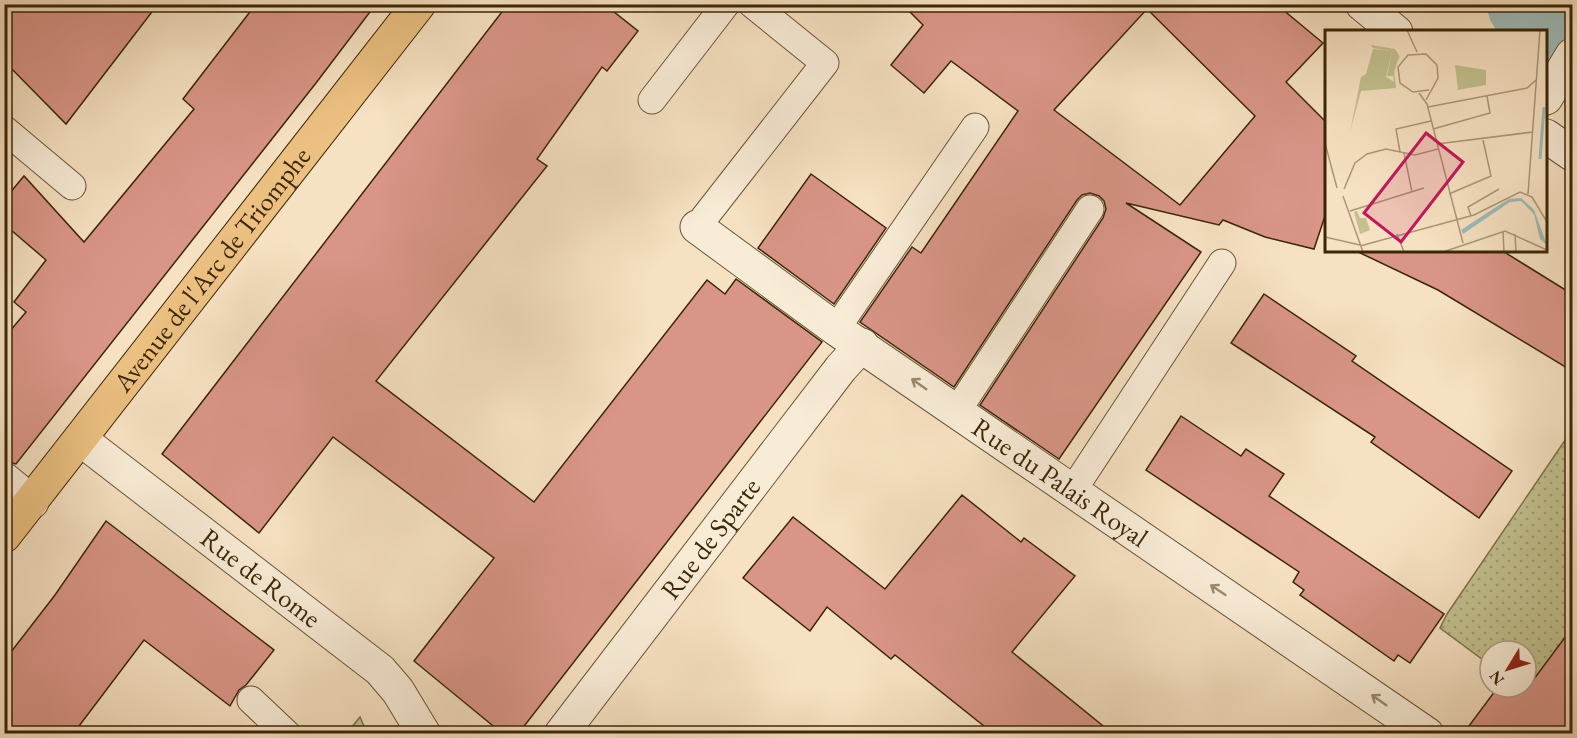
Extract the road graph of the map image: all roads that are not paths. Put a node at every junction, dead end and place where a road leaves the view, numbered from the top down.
1 (419, 4) edge
2 (726, 4) edge
3 (752, 4) edge
4 (1362, 4) edge
5 (1394, 30) edge
6 (1568, 62) edge
7 (1547, 95) edge
8 (652, 100) dead end
9 (975, 127) dead end
10 (4, 129) edge
11 (1547, 137) edge
12 (1572, 154) edge
13 (72, 186) dead end
14 (1090, 209) dead end
15 (697, 227) joint
16 (1222, 263) dead end
17 (849, 337) junction
18 (957, 411) junction
19 (80, 440) junction
20 (4, 479) edge
21 (1073, 490) junction
22 (32, 502) junction
23 (4, 536) edge
24 (251, 700) dead end
25 (287, 734) edge
26 (424, 734) edge
27 (561, 734) edge
28 (1427, 734) edge

1 - 19 main road, Avenue de l'Arc de Triomphe
2 - 8 lane
3 - 15 lane
4 - 5 street
6 - 7 street
9 - 17 lane
10 - 13 lane
11 - 12 street
14 - 18 lane
15 - 17 street, Rue du Palais Royal
16 - 21 lane
18 -> 17 street, Rue du Palais Royal
17 - 27 street, Rue de Sparte
18 - 21 street, Rue du Palais Royal
19 - 22 main road, Avenue de l'Arc de Triomphe
19 - 26 street, Rue de Rome
20 - 22 street
28 -> 21 street, Rue du Palais Royal
22 - 23 main road, Avenue de l'Arc de Triomphe
24 - 25 lane

